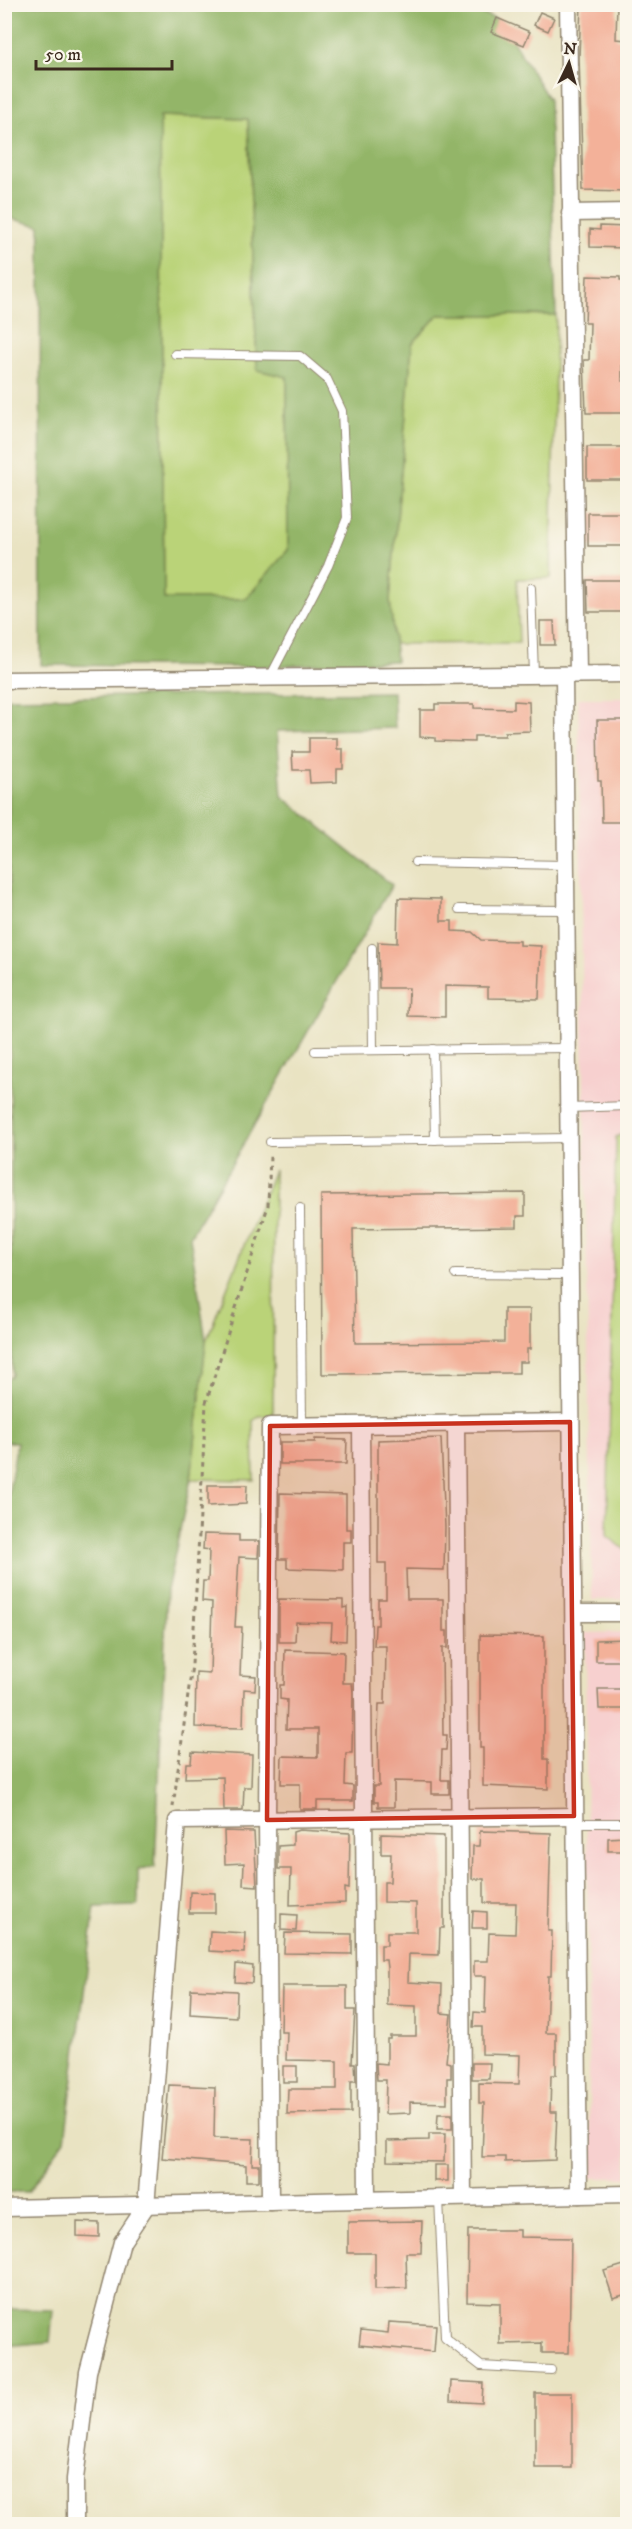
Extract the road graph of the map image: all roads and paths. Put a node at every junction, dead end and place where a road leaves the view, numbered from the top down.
1 (568, 4) edge
2 (627, 212) edge
3 (570, 213) junction
4 (175, 354) dead end
5 (531, 588) dead end
6 (571, 674) junction
7 (627, 674) edge
8 (534, 675) junction
9 (270, 678) junction
10 (4, 680) edge
11 (415, 862) dead end
12 (565, 865) junction
13 (459, 909) dead end
14 (566, 910) junction
15 (372, 948) dead end
16 (567, 1048) junction
17 (433, 1049) junction
18 (373, 1050) junction
19 (315, 1051) dead end
20 (627, 1106) edge
21 (567, 1108) junction
22 (568, 1138) junction
23 (435, 1140) junction
24 (270, 1142) joint
25 (300, 1208) dead end
26 (455, 1274) dead end
27 (568, 1275) junction
28 (570, 1422) junction
29 (456, 1424) junction
30 (302, 1425) junction
31 (361, 1425) junction
32 (574, 1613) junction
33 (627, 1613) edge
34 (627, 1738) edge
35 (364, 1818) junction
36 (460, 1818) junction
37 (574, 1819) junction
38 (267, 1820) junction
39 (177, 1821) junction
40 (627, 2194) edge
41 (579, 2195) junction
42 (439, 2198) junction
43 (463, 2198) junction
44 (367, 2199) junction
45 (270, 2202) junction
46 (146, 2206) junction
47 (4, 2208) edge
48 (551, 2370) dead end
49 (75, 2524) edge

1 - 3 street
2 - 3 street
3 - 6 street
4 - 9 lane
5 - 8 lane
6 - 7 street
6 - 8 street
6 - 12 street
8 - 9 street
9 - 10 street
11 - 12 lane
12 - 14 street
13 - 14 lane
14 - 16 street
15 - 18 lane
16 - 17 lane
16 - 21 street
17 - 18 lane
17 - 23 lane
18 - 19 lane
20 - 21 lane
21 - 22 street
22 - 23 lane
22 - 27 street
23 - 24 lane
24 - 39 path
25 - 30 lane
26 - 27 lane
27 - 28 street
28 - 29 street
28 - 32 street
29 - 31 street
29 - 36 street
30 - 31 street
30 - 38 street
31 - 35 street
32 - 33 street
32 - 37 street
34 - 37 lane
35 - 36 street
35 - 38 street
35 - 44 street
36 - 37 street
36 - 43 street
37 - 41 street
38 - 39 street
38 - 45 street
39 - 46 street
40 - 41 street
41 - 43 street
42 - 43 street
42 - 44 street
42 - 48 lane
44 - 45 street
45 - 46 street
46 - 47 street
46 - 49 street

